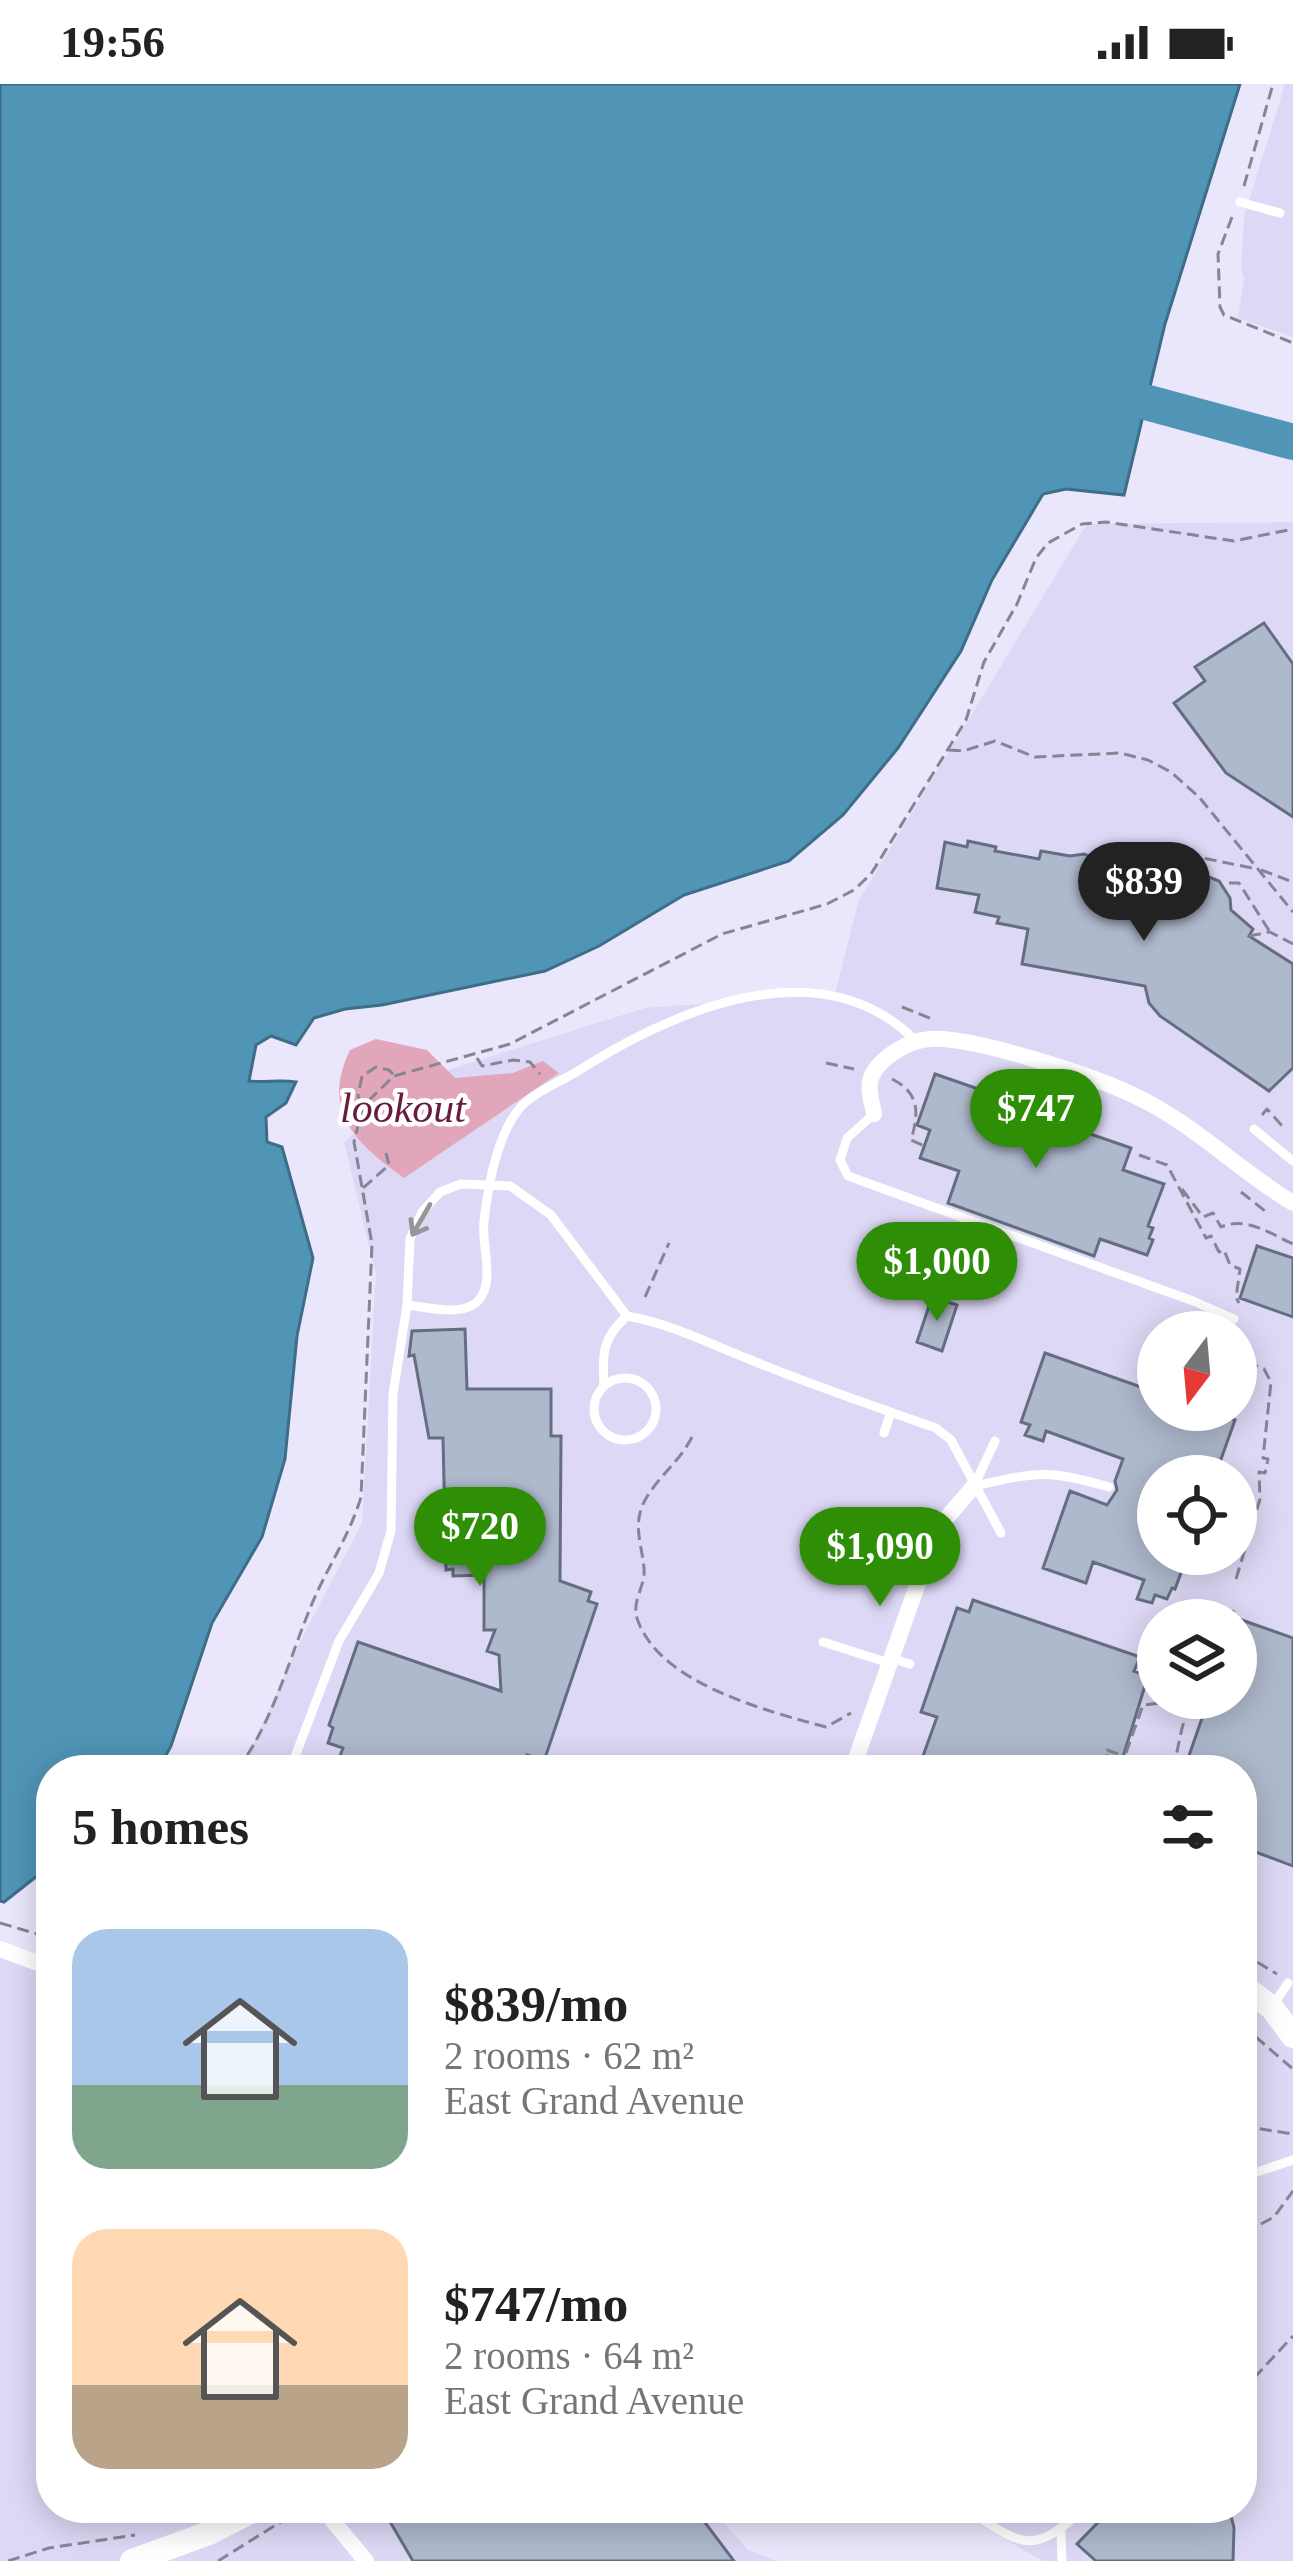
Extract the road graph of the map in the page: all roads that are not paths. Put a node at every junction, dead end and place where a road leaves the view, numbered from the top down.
1 (1240, 202) road end
2 (1280, 213) dead end
3 (916, 1041) junction
4 (874, 1114) joint
5 (1254, 1129) dead end
6 (1293, 1161) edge
7 (491, 1183) junction
8 (1293, 1203) edge
9 (407, 1305) junction
10 (1225, 1311) edge
11 (627, 1316) junction
12 (604, 1386) junction
13 (891, 1412) junction
14 (884, 1433) dead end
15 (994, 1441) dead end
16 (974, 1486) junction
17 (1109, 1487) dead end
18 (1001, 1533) dead end
19 (823, 1642) dead end
20 (890, 1660) junction
21 (910, 1664) dead end
22 (296, 1755) edge
23 (857, 1755) edge
24 (0, 1949) edge
25 (36, 1962) edge
26 (1288, 1983) dead end
27 (1257, 1997) edge
28 (1271, 2008) junction
29 (1293, 2036) edge
30 (1293, 2160) edge
31 (1257, 2172) edge
32 (222, 2523) edge
33 (334, 2523) edge
34 (983, 2523) edge
35 (1069, 2523) edge
36 (1061, 2531) junction
37 (132, 2561) edge
38 (366, 2561) edge
39 (1062, 2561) edge

1 - 2 lane
3 - 4 street
3 - 7 lane
3 - 8 street
4 - 10 lane
5 - 6 lane
7 -> 9 lane
7 - 9 lane
7 - 11 lane
9 - 22 lane
11 - 12 lane
11 - 13 lane
12 - 12 lane
13 - 14 lane
13 - 16 lane
15 - 16 lane
16 - 17 lane
16 - 18 lane
16 - 20 street
19 - 20 lane
20 - 21 lane
20 - 23 street
24 - 25 street
26 - 28 lane
27 - 28 main road
28 - 29 main road
30 - 31 lane
32 - 37 main road
33 - 38 street
34 - 36 lane
35 - 36 lane
36 - 39 lane

